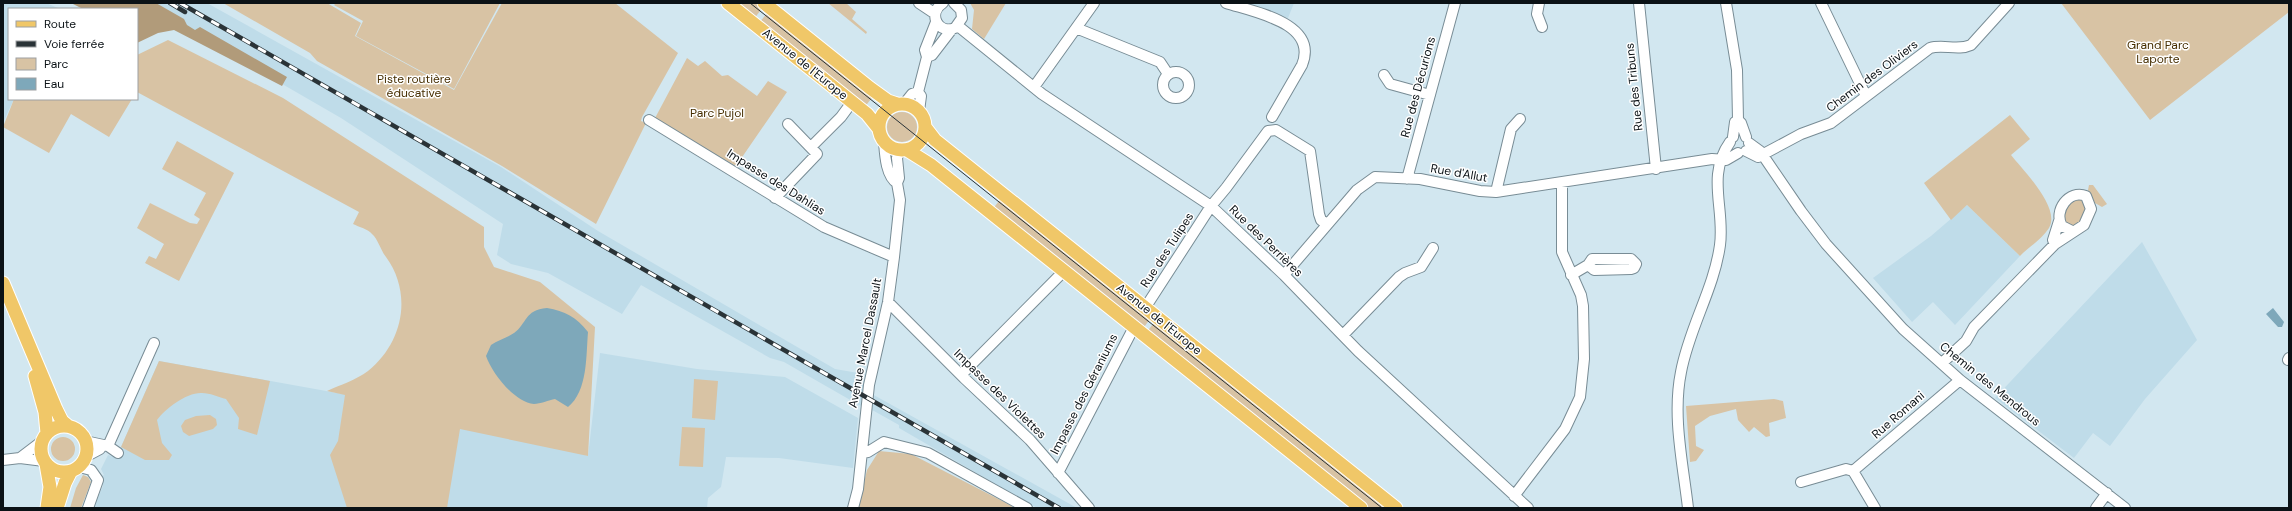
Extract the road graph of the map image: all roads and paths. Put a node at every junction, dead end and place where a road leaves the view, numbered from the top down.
1 (728, 3) edge
2 (764, 3) edge
3 (920, 3) edge
4 (942, 3) edge
5 (954, 3) edge
6 (1094, 3) edge
7 (1226, 3) edge
8 (1540, 3) edge
9 (1639, 3) edge
10 (1726, 3) edge
11 (1821, 3) edge
12 (2009, 3) edge
13 (1453, 4) edge
14 (935, 18) junction
15 (955, 28) junction
16 (1076, 28) junction
17 (1542, 28) dead end
18 (927, 57) junction
19 (1168, 74) dead end
20 (1384, 75) dead end
21 (1034, 87) junction
22 (918, 92) junction
23 (1430, 95) junction
24 (1866, 96) junction
25 (852, 102) junction
26 (901, 104) junction
27 (919, 111) junction
28 (1272, 117) dead end
29 (1520, 119) dead end
30 (649, 120) dead end
31 (1738, 120) junction
32 (788, 124) dead end
33 (925, 127) junction
34 (878, 129) junction
35 (1732, 139) junction
36 (884, 142) junction
37 (1745, 146) junction
38 (810, 147) junction
39 (904, 150) junction
40 (1762, 156) junction
41 (1719, 160) junction
42 (1656, 169) junction
43 (1407, 179) junction
44 (898, 183) junction
45 (1562, 183) junction
46 (1496, 192) junction
47 (775, 198) junction
48 (1211, 206) junction
49 (2059, 221) junction
50 (1327, 224) junction
51 (2072, 231) junction
52 (2055, 244) junction
53 (1433, 248) dead end
54 (894, 257) junction
55 (1588, 265) dead end
56 (1064, 271) junction
57 (1571, 274) junction
58 (1284, 275) junction
59 (3, 283) edge
60 (3, 299) edge
61 (888, 302) junction
62 (1145, 308) junction
63 (1134, 327) junction
64 (1343, 335) junction
65 (154, 343) dead end
66 (1942, 363) junction
67 (962, 374) junction
68 (1960, 380) junction
69 (68, 426) junction
70 (44, 437) junction
71 (85, 441) junction
72 (104, 446) junction
73 (118, 453) dead end
74 (862, 453) junction
75 (20, 458) junction
76 (3, 460) edge
77 (45, 463) junction
78 (78, 465) junction
79 (1853, 471) junction
80 (1058, 473) junction
81 (1801, 482) dead end
82 (2107, 493) junction
83 (1514, 496) junction
84 (47, 508) edge
85 (57, 508) edge
86 (88, 508) edge
87 (853, 508) edge
88 (1027, 508) edge
89 (1089, 508) edge
90 (1361, 508) edge
91 (1396, 508) edge
92 (1528, 508) edge
93 (1688, 508) edge
94 (1875, 508) edge
95 (2096, 508) edge
96 (2125, 508) edge

1 - 25 main road, Avenue de l'Europe
2 - 26 main road, Avenue de l'Europe
3 - 14 street, Rue des Perrières
4 - 14 street
5 - 15 street
6 - 16 street
7 - 28 street
8 - 17 street
9 - 42 street, Rue des Tribuns
10 - 31 street
11 - 24 street
12 - 24 street, Chemin des Oliviers
13 - 23 street, Rue des Décurions
14 - 15 street, Rue des Perrières
14 - 18 street
15 - 18 street
15 - 21 street, Rue des Perrières
16 - 19 street
16 - 21 street
18 - 22 street
20 - 23 street
21 - 48 street, Rue des Perrières
22 - 26 street
22 - 27 street
23 - 43 street, Rue des Décurions
24 - 40 street, Chemin des Oliviers
25 - 34 main road, Avenue de l'Europe
25 - 38 street
26 - 27 main road
26 - 34 main road
27 - 33 main road
29 - 46 street
30 - 47 street, Impasse des Dahlias
31 - 35 street
31 - 37 street
32 - 38 street
33 - 39 main road
33 - 62 main road, Avenue de l'Europe
34 - 36 main road
35 - 37 street
35 - 37 street
35 - 41 street
36 - 39 main road
36 - 44 street, Avenue Marcel Dassault
37 - 40 street, Chemin des Mendrous
37 - 41 street, Rue d'Allut
38 - 47 street
39 - 44 street, Avenue Marcel Dassault
39 - 56 main road, Avenue de l'Europe
40 - 66 street, Chemin des Mendrous
41 - 42 street, Rue d'Allut
41 - 93 street
42 - 45 street, Rue d'Allut
43 - 46 street, Rue d'Allut
43 - 50 street, Rue d'Allut
44 - 54 street, Avenue Marcel Dassault
45 - 46 street, Rue d'Allut
45 - 57 street
47 - 54 street, Impasse des Dahlias
48 - 50 street, Rue des Tulipes
48 - 58 street, Rue des Perrières
48 - 62 street, Rue des Tulipes
49 - 51 street
49 - 51 street
49 - 52 street
50 - 58 street, Rue d'Allut
51 - 52 street
52 - 66 street
53 - 64 street
54 - 61 street, Avenue Marcel Dassault
55 - 57 street
56 - 63 main road, Avenue de l'Europe
56 - 67 street
57 - 83 street
58 - 64 street, Rue des Perrières
59 - 69 main road
60 - 70 main road
61 - 67 street, Impasse des Violettes
61 - 74 street, Avenue Marcel Dassault
62 - 91 main road, Avenue de l'Europe
63 - 80 street, Impasse des Géraniums
63 - 90 main road, Avenue de l'Europe
64 - 83 street, Rue des Perrières
65 - 72 street
66 - 68 street, Chemin des Mendrous
67 - 80 street, Impasse des Violettes
68 - 79 street, Rue Romani
68 - 82 street, Chemin des Mendrous
69 - 70 main road
69 - 71 main road
70 - 75 street
70 - 77 main road
71 - 72 street
71 - 78 main road
72 - 73 street
72 - 78 street
74 - 87 street, Avenue Marcel Dassault
74 - 88 street
75 - 76 street
75 - 77 street
77 - 78 main road
77 - 84 main road
78 - 85 main road
78 - 86 street
79 - 81 street
79 - 94 street
80 - 89 street, Impasse des Violettes
82 - 95 street
82 - 96 street, Chemin des Mendrous
83 - 92 street, Rue des Perrières

